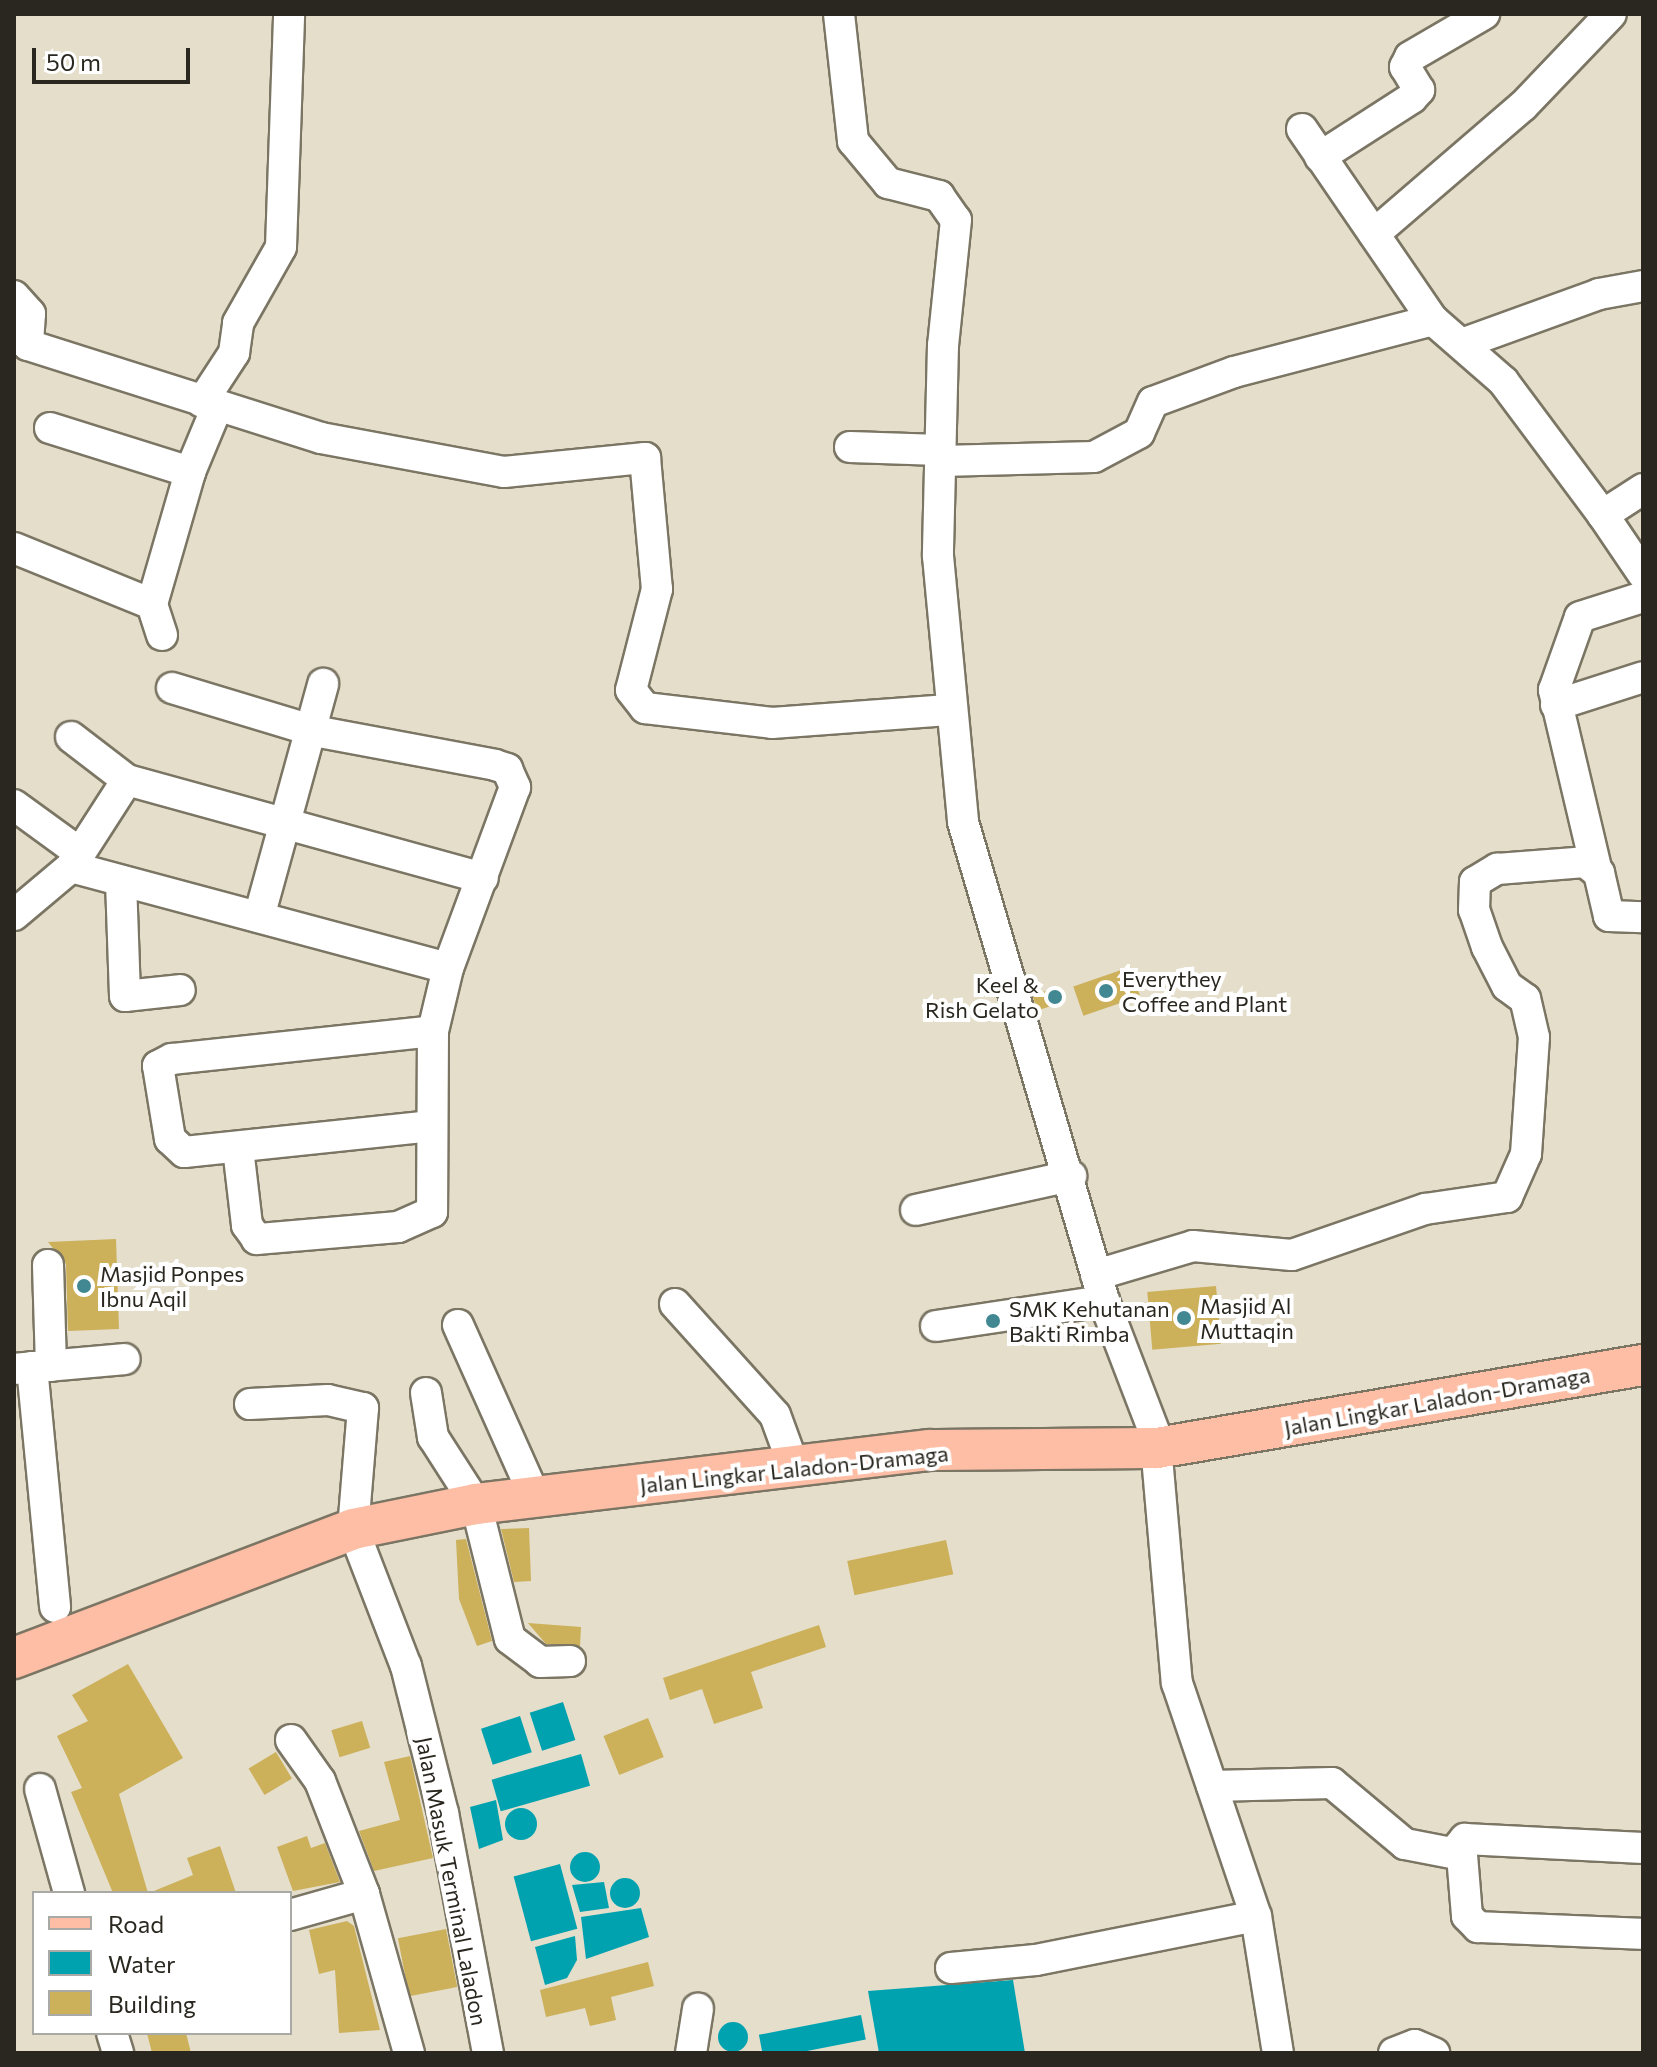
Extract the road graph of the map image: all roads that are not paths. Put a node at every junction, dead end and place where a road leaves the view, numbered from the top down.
1 (289, 14) edge
2 (1484, 14) edge
3 (1611, 14) edge
4 (846, 15) edge
5 (1302, 129) dead end
6 (1320, 157) junction
7 (1374, 234) junction
8 (1643, 286) edge
9 (14, 296) edge
10 (1433, 320) junction
11 (1464, 343) junction
12 (210, 405) junction
13 (50, 428) dead end
14 (850, 447) dead end
15 (940, 455) junction
16 (190, 472) junction
17 (1643, 489) edge
18 (1603, 515) junction
19 (14, 548) edge
20 (1643, 574) edge
21 (1643, 597) edge
22 (152, 604) junction
23 (162, 635) dead end
24 (1643, 677) edge
25 (323, 684) dead end
26 (172, 688) dead end
27 (1556, 705) junction
28 (949, 710) junction
29 (314, 731) junction
30 (71, 737) dead end
31 (127, 780) junction
32 (14, 805) edge
33 (288, 829) junction
34 (74, 859) junction
35 (1596, 868) junction
36 (483, 878) junction
37 (121, 881) junction
38 (14, 915) edge
39 (259, 917) junction
40 (1643, 917) edge
41 (448, 968) junction
42 (180, 990) dead end
43 (433, 1031) junction
44 (432, 1126) junction
45 (238, 1148) junction
46 (1071, 1176) junction
47 (916, 1210) dead end
48 (48, 1265) dead end
49 (1100, 1288) junction
50 (675, 1304) dead end
51 (458, 1325) dead end
52 (936, 1326) dead end
53 (125, 1359) dead end
54 (1643, 1365) edge
55 (32, 1367) edge
56 (426, 1393) dead end
57 (250, 1404) dead end
58 (1157, 1448) junction
59 (794, 1467) junction
60 (536, 1499) junction
61 (476, 1504) junction
62 (353, 1529) junction
63 (55, 1607) dead end
64 (14, 1658) edge
65 (570, 1661) dead end
66 (291, 1740) dead end
67 (1212, 1786) junction
68 (40, 1789) dead end
69 (1643, 1848) edge
70 (1455, 1851) junction
71 (68, 1891) edge
72 (364, 1894) junction
73 (292, 1914) edge
74 (1256, 1916) junction
75 (1643, 1934) edge
76 (951, 1968) dead end
77 (698, 2009) dead end
78 (409, 2053) edge
79 (488, 2053) edge
80 (691, 2053) edge
81 (1278, 2053) edge
82 (1394, 2053) edge
83 (1434, 2053) edge

1 - 12 street
2 - 6 street
3 - 7 street
4 - 15 street
5 - 6 street
6 - 7 street
7 - 10 street
8 - 11 street
9 - 12 street
10 - 11 street
10 - 15 street
11 - 18 street
12 - 16 street
12 - 28 street
13 - 16 street
14 - 15 street
15 - 28 street
16 - 22 street
17 - 18 street
18 - 20 street
19 - 22 street
21 - 27 street
22 - 23 street
24 - 27 street
25 - 29 street
26 - 29 street
27 - 35 street
28 - 46 street
29 - 33 street
29 - 36 street
30 - 31 street
31 - 33 street
31 - 34 street
32 - 34 street
33 - 36 street
33 - 39 street
34 - 37 street
34 - 38 street
35 - 40 street
35 - 49 street
36 - 41 street
37 - 39 street
37 - 42 street
39 - 41 street
41 - 43 street
43 - 44 street
43 - 45 street
44 - 45 street
44 - 45 street
46 - 47 street
46 - 49 street
48 - 55 street
49 - 52 street
49 - 58 street
50 - 59 street
51 - 60 street
53 - 55 street
54 - 58 main road, Jalan Lingkar Laladon-Dramaga
55 - 63 street
56 - 61 street
57 - 62 street
58 - 59 main road, Jalan Lingkar Laladon-Dramaga
58 - 67 street
59 - 60 main road, Jalan Lingkar Laladon-Dramaga
60 - 61 main road, Jalan Lingkar Laladon-Dramaga
61 - 62 main road, Jalan Lingkar Laladon-Dramaga
61 - 65 street
62 - 64 main road, Jalan Lingkar Laladon-Dramaga
62 - 79 street, Jalan Masuk Terminal Laladon
66 - 72 street
67 - 70 street
67 - 74 street
68 - 71 street
69 - 70 street
70 - 75 street
72 - 73 street
72 - 78 street
74 - 76 street
74 - 81 street
77 - 80 street
82 - 83 street

